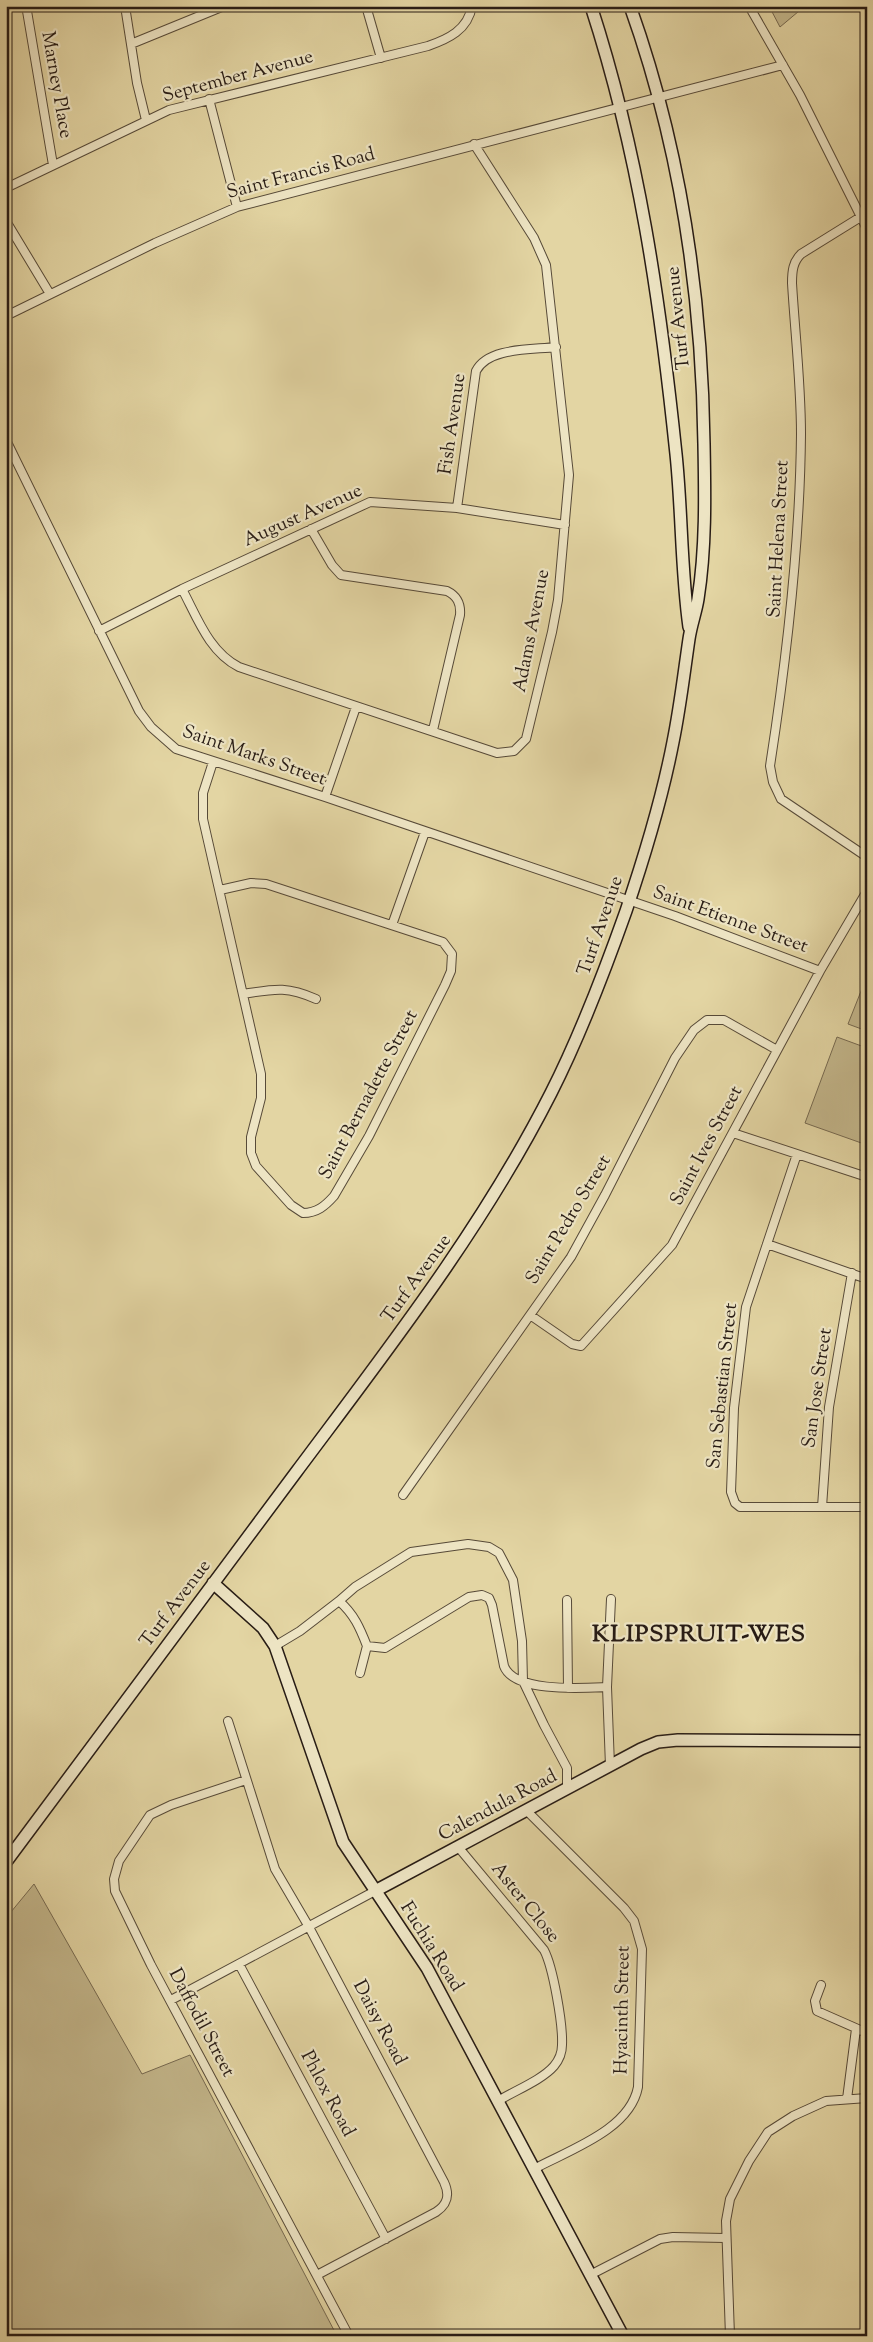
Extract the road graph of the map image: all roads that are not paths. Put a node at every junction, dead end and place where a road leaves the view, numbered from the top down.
1 (125, 6) edge
2 (224, 6) edge
3 (366, 6) edge
4 (472, 6) edge
5 (591, 6) edge
6 (630, 6) edge
7 (749, 6) edge
8 (27, 11) dead end
9 (131, 44) junction
10 (381, 58) junction
11 (783, 65) junction
12 (660, 97) junction
13 (210, 99) junction
14 (621, 108) junction
15 (146, 120) junction
16 (474, 144) junction
17 (53, 165) junction
18 (6, 188) edge
19 (237, 207) junction
20 (864, 214) edge
21 (6, 221) edge
22 (867, 229) edge
23 (50, 294) junction
24 (6, 316) edge
25 (556, 347) junction
26 (6, 440) edge
27 (457, 508) junction
28 (565, 525) junction
29 (311, 529) junction
30 (182, 589) junction
31 (99, 631) junction
32 (690, 634) junction
33 (356, 707) junction
34 (433, 730) junction
35 (212, 762) junction
36 (325, 797) junction
37 (425, 832) junction
38 (867, 857) edge
39 (220, 890) junction
40 (867, 892) edge
41 (629, 901) junction
42 (392, 925) junction
43 (820, 971) junction
44 (243, 994) junction
45 (316, 999) dead end
46 (777, 1050) junction
47 (733, 1133) junction
48 (797, 1154) junction
49 (867, 1177) edge
50 (767, 1244) junction
51 (852, 1274) junction
52 (867, 1278) edge
53 (530, 1315) junction
54 (403, 1495) dead end
55 (822, 1507) junction
56 (867, 1507) edge
57 (213, 1583) junction
58 (611, 1599) dead end
59 (567, 1600) dead end
60 (339, 1602) junction
61 (275, 1646) junction
62 (367, 1646) junction
63 (360, 1673) dead end
64 (524, 1681) junction
65 (607, 1687) junction
66 (568, 1688) junction
67 (228, 1720) dead end
68 (867, 1742) edge
69 (610, 1766) junction
70 (246, 1780) junction
71 (567, 1789) junction
72 (527, 1811) junction
73 (459, 1848) junction
74 (6, 1862) edge
75 (375, 1891) junction
76 (309, 1927) junction
77 (239, 1964) junction
78 (822, 1985) dead end
79 (170, 2000) junction
80 (856, 2029) junction
81 (867, 2033) edge
82 (867, 2098) edge
83 (846, 2099) junction
84 (498, 2101) junction
85 (534, 2169) junction
86 (726, 2238) junction
87 (386, 2239) junction
88 (317, 2275) junction
89 (590, 2275) junction
90 (349, 2336) edge
91 (623, 2336) edge
92 (730, 2336) edge

1 - 9 street
2 - 9 street
3 - 10 street
4 - 10 street, September Avenue
5 - 14 main road, Turf Avenue
6 - 12 main road, Turf Avenue
7 - 11 street
8 - 17 street, Marney Place
9 - 15 street
10 - 13 street, September Avenue
11 - 12 street, Saint Francis Road
11 - 20 street
12 - 14 street, Saint Francis Road
12 - 32 main road, Turf Avenue
13 - 15 street, September Avenue
13 - 19 street
14 - 16 street, Saint Francis Road
14 - 32 main road, Turf Avenue
15 - 17 street, September Avenue
16 - 19 street, Saint Francis Road
16 - 25 street, Adams Avenue
17 - 18 street, September Avenue
19 - 23 street, Saint Francis Road
20 - 22 street
20 - 38 street, Saint Helena Street
21 - 23 street
23 - 24 street, Saint Francis Road
25 - 27 street, Fish Avenue
25 - 28 street, Adams Avenue
26 - 31 street, Saint Marks Street
27 - 28 street, August Avenue
27 - 29 street, August Avenue
28 - 34 street, Adams Avenue
29 - 30 street, August Avenue
29 - 34 street
30 - 31 street, August Avenue
30 - 33 street, Adams Avenue
31 - 35 street, Saint Marks Street
32 - 41 main road, Turf Avenue
33 - 34 street, Adams Avenue
33 - 36 street
35 - 36 street, Saint Marks Street
35 - 39 street, Saint Bernadette Street
36 - 37 street, Saint Marks Street
37 - 41 street, Saint Marks Street
37 - 42 street
39 - 42 street, Saint Bernadette Street
39 - 44 street, Saint Bernadette Street
40 - 43 street, Saint Ives Street
41 - 43 street, Saint Etienne Street
41 - 57 main road, Turf Avenue
42 - 44 street, Saint Bernadette Street
43 - 46 street, Saint Ives Street
44 - 45 street
46 - 47 street, Saint Ives Street
46 - 53 street, Saint Pedro Street
47 - 48 street
47 - 53 street, Saint Ives Street
48 - 49 street
48 - 50 street, San Sebastian Street
50 - 51 street
50 - 55 street, San Sebastian Street
51 - 52 street
51 - 55 street, San Jose Street
53 - 54 street, Saint Pedro Street
55 - 56 street
57 - 61 main road, Fuchia Road
57 - 74 main road, Turf Avenue
58 - 65 street
59 - 66 street
60 - 61 street
60 - 62 street
60 - 64 street
61 - 75 main road, Fuchia Road
62 - 63 street
62 - 64 street
64 - 66 street
64 - 71 street
65 - 66 street
65 - 69 street
67 - 70 street, Daisy Road
68 - 69 main road, Calendula Road
69 - 71 main road, Calendula Road
70 - 76 street, Daisy Road
70 - 79 street, Daffodil Street
71 - 72 main road, Calendula Road
72 - 73 main road, Calendula Road
72 - 85 street, Hyacinth Street
73 - 75 main road, Calendula Road
73 - 84 street, Aster Close
75 - 76 street, Calendula Road
75 - 84 main road, Fuchia Road
76 - 77 street, Calendula Road
76 - 87 street, Daisy Road
77 - 79 street, Calendula Road
77 - 87 street, Phlox Road
78 - 80 street
79 - 88 street, Daffodil Street
80 - 81 street
80 - 83 street
82 - 83 street
83 - 86 street
84 - 85 main road, Fuchia Road
85 - 89 main road, Fuchia Road
86 - 89 street
86 - 92 street
87 - 88 street, Daisy Road
88 - 90 street, Daffodil Street
89 - 91 main road, Fuchia Road

